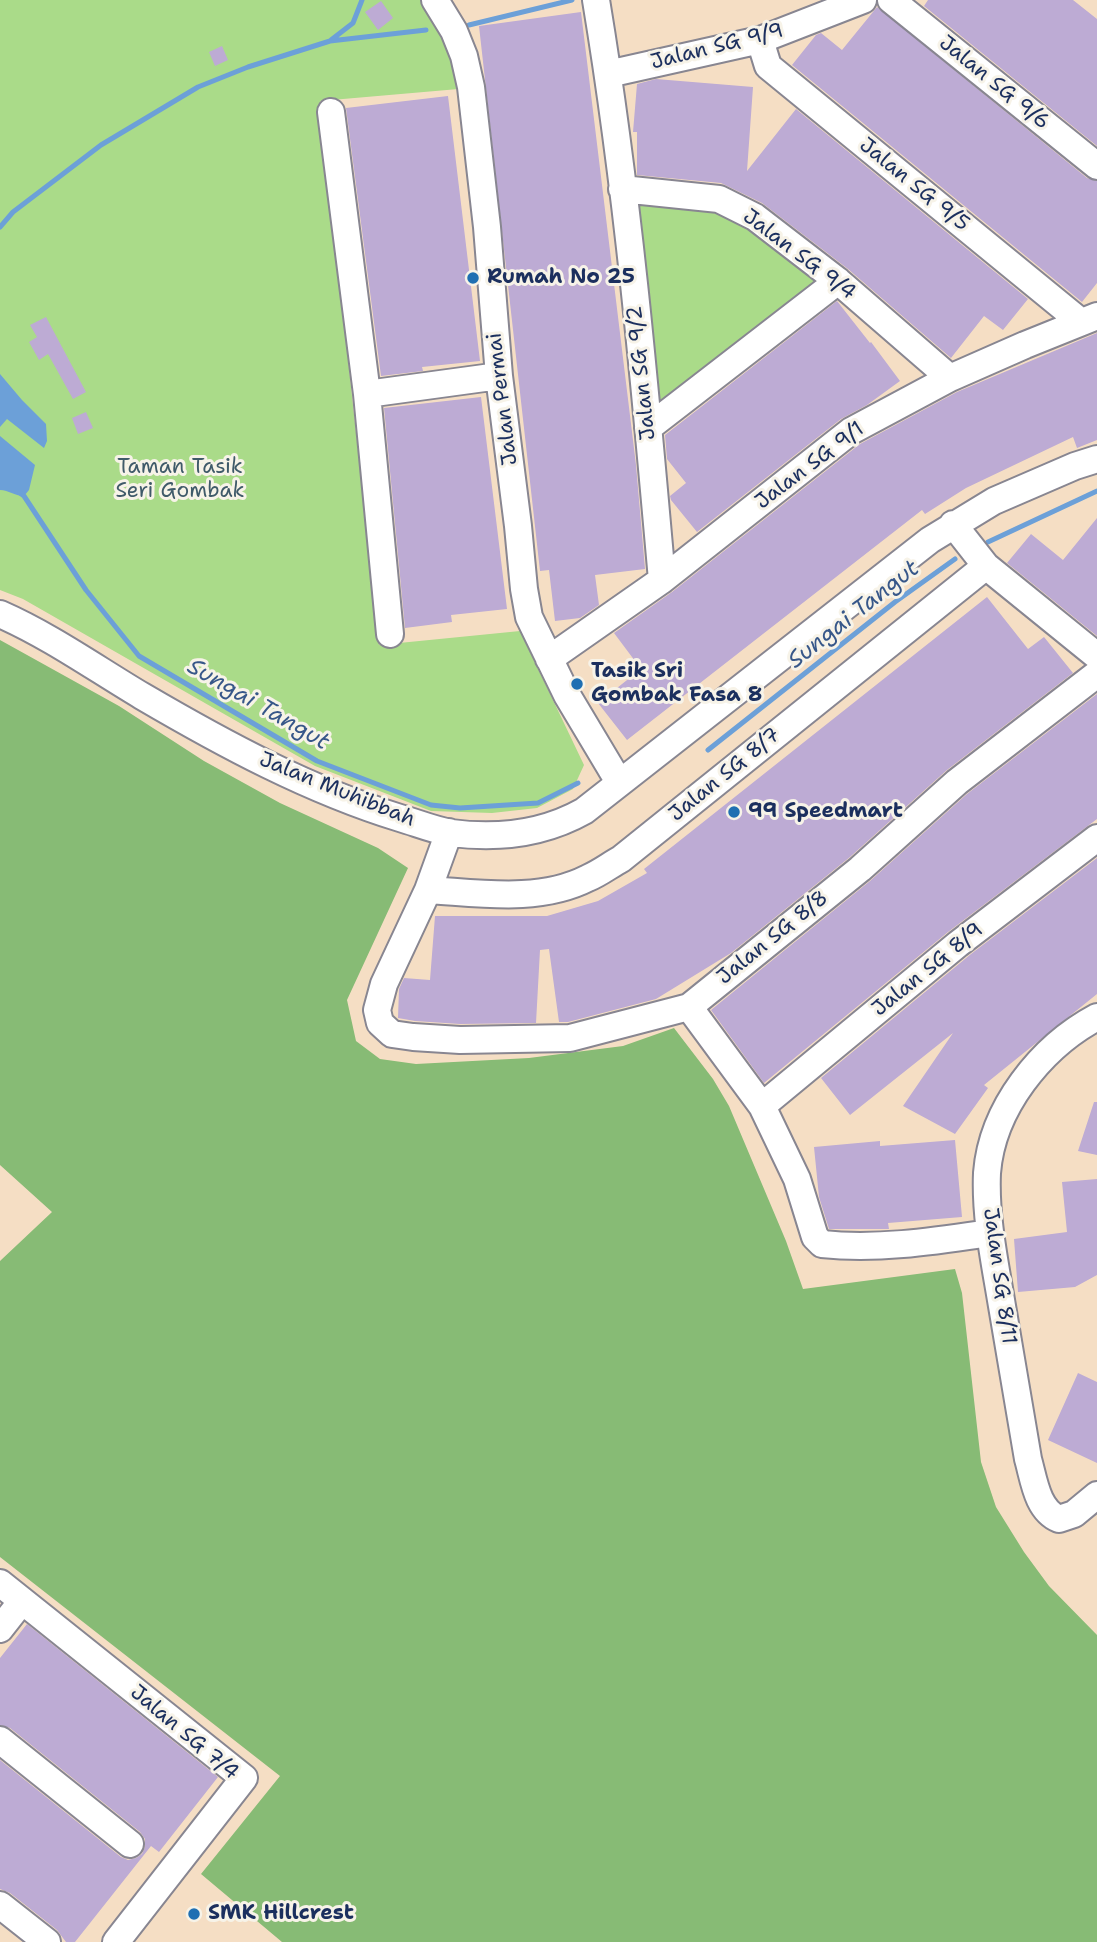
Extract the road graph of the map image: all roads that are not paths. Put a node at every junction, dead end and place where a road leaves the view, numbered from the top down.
1 (435, 0) edge
2 (596, 0) edge
3 (863, 0) edge
4 (891, 0) edge
5 (760, 40) junction
6 (608, 74) junction
7 (331, 112) dead end
8 (1097, 166) edge
9 (622, 188) junction
10 (838, 281) junction
11 (1089, 319) edge
12 (499, 376) junction
13 (950, 378) junction
14 (367, 394) junction
15 (648, 428) junction
16 (1097, 459) edge
17 (953, 524) junction
18 (986, 566) junction
19 (662, 580) junction
20 (0, 614) edge
21 (390, 634) dead end
22 (1097, 656) edge
23 (549, 659) junction
24 (1097, 674) edge
25 (619, 782) junction
26 (449, 832) junction
27 (1097, 838) edge
28 (428, 890) junction
29 (689, 1007) junction
30 (1097, 1017) edge
31 (762, 1106) junction
32 (990, 1233) junction
33 (1097, 1494) edge
34 (0, 1583) edge
35 (22, 1601) junction
36 (0, 1629) edge
37 (0, 1740) edge
38 (130, 1844) dead end
39 (0, 1905) edge
40 (47, 1942) edge
41 (116, 1942) edge

1 - 12 street, Jalan Permai
2 - 6 street, Jalan SG 9/2
3 - 5 street, Jalan SG 9/9
4 - 8 street, Jalan SG 9/6
5 - 6 street, Jalan SG 9/9
5 - 11 street, Jalan SG 9/5
6 - 9 street, Jalan SG 9/2
7 - 14 street
9 - 10 street, Jalan SG 9/4
9 - 15 street, Jalan SG 9/2
10 - 13 street, Jalan SG 9/4
10 - 15 street
11 - 13 street, Jalan SG 9/1
12 - 14 street
12 - 23 street, Jalan Permai
13 - 19 street, Jalan SG 9/1
14 - 21 street
15 - 19 street, Jalan SG 9/2
16 - 17 street, Jalan Muhibbah
17 - 18 street
17 - 25 street, Jalan Muhibbah
18 - 22 street
18 - 28 street, Jalan SG 8/7
19 - 23 street, Jalan SG 9/1
20 - 26 street, Jalan Muhibbah
23 - 25 street, Jalan Permai
24 - 29 street, Jalan SG 8/8
25 - 26 street, Jalan Muhibbah
26 - 28 street
27 - 31 street, Jalan SG 8/9
28 - 29 street, Jalan SG 8/8
29 - 31 street
30 - 32 street, Jalan SG 8/11
31 - 32 street
32 - 33 street, Jalan SG 8/11
34 - 35 street, Jalan SG 7/4
35 - 36 street
35 - 41 street, Jalan SG 7/4
37 - 38 street
39 - 40 street

